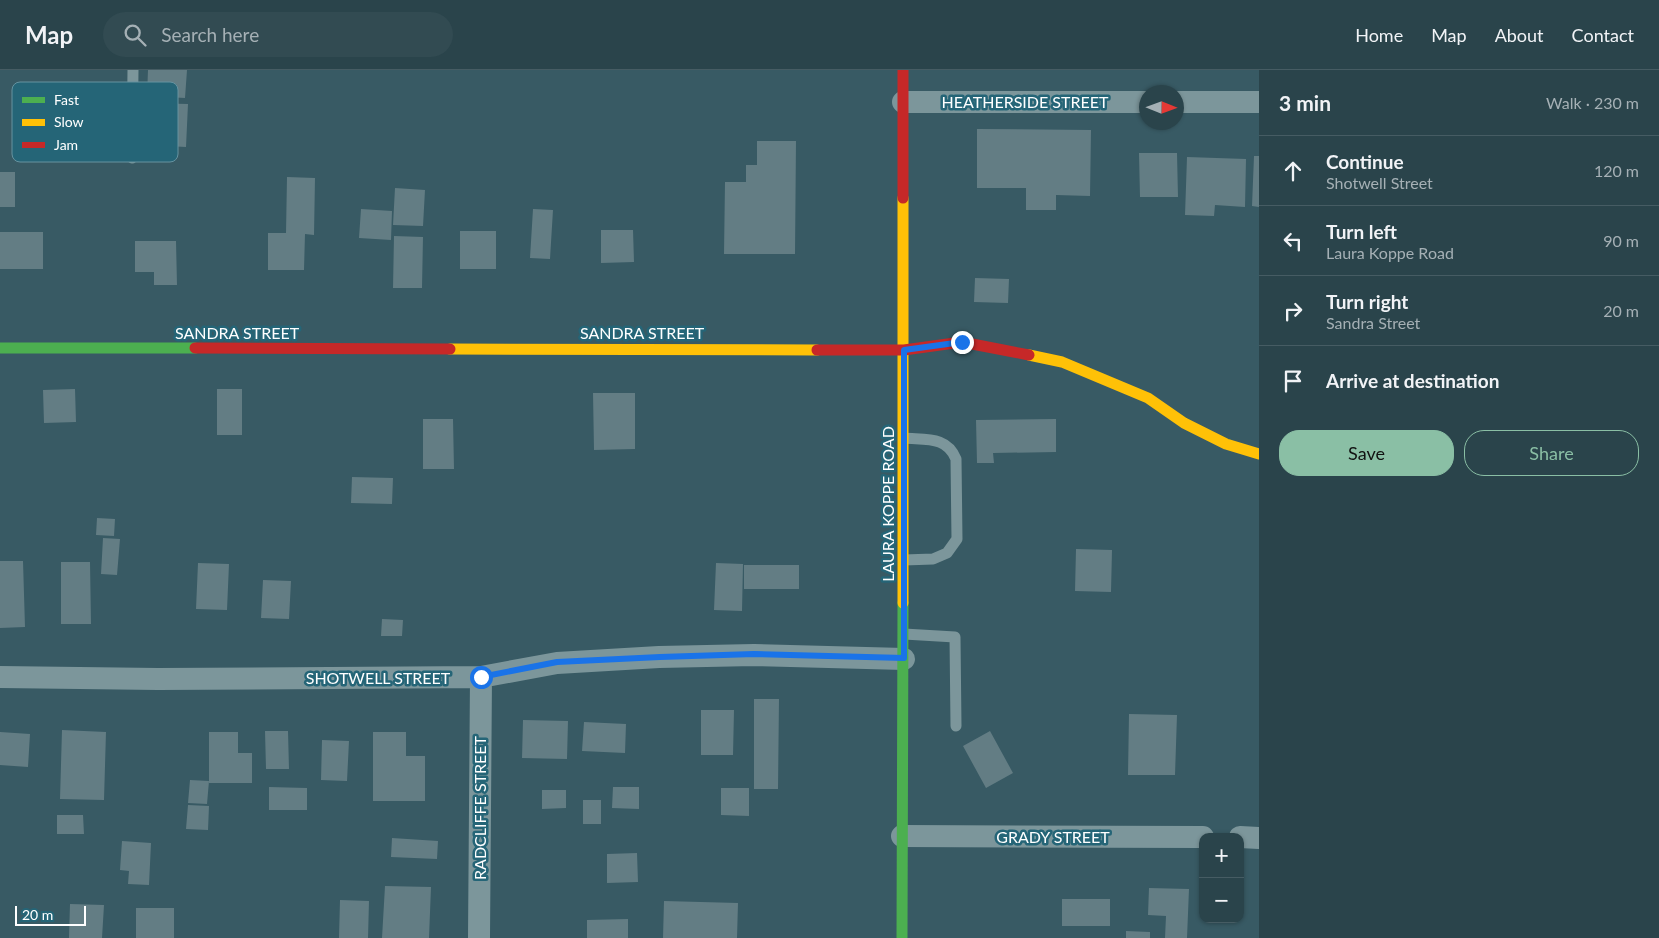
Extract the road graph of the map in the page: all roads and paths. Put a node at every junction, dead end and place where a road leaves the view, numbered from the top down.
1 (903, 70) edge
2 (903, 102) junction
3 (1139, 102) edge
4 (1184, 102) edge
5 (1259, 102) edge
6 (0, 348) edge
7 (904, 350) junction
8 (904, 438) junction
9 (1259, 454) edge
10 (904, 560) junction
11 (904, 634) junction
12 (904, 658) junction
13 (0, 677) edge
14 (481, 677) junction
15 (956, 726) dead end
16 (902, 836) junction
17 (1199, 837) edge
18 (1244, 838) edge
19 (1259, 838) edge
20 (478, 938) edge
21 (902, 938) edge

1 - 2 street, LAURA KOPPE ROAD
2 - 3 street, HEATHERSIDE STREET
2 - 7 street, LAURA KOPPE ROAD
4 - 5 street
6 - 7 street, SANDRA STREET
7 - 8 street, LAURA KOPPE ROAD
7 - 9 street, SANDRA STREET
8 - 10 street, LAURA KOPPE ROAD
8 - 10 lane
10 - 11 street, LAURA KOPPE ROAD
11 - 12 street, LAURA KOPPE ROAD
11 - 15 lane
12 - 14 street, SHOTWELL STREET
12 - 16 street, LAURA KOPPE ROAD
13 - 14 street, SHOTWELL STREET
14 - 20 street, RADCLIFFE STREET
16 - 17 street, GRADY STREET
16 - 21 street, LAURA KOPPE ROAD
18 - 19 street

